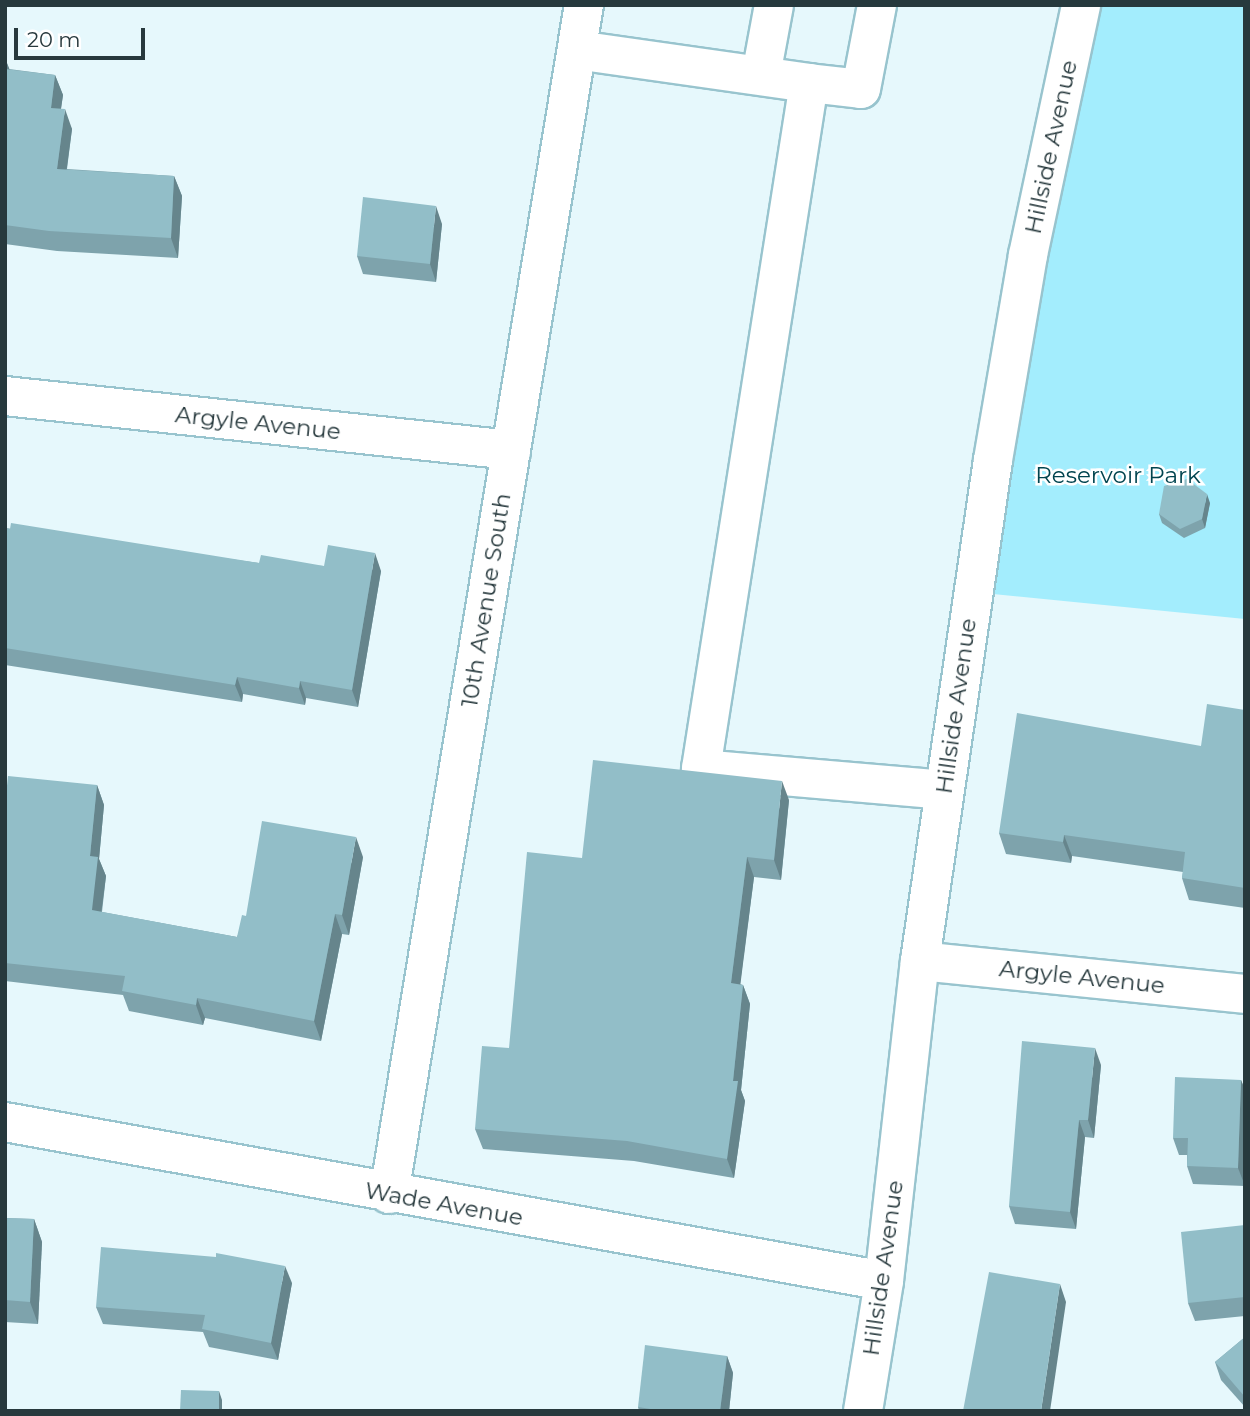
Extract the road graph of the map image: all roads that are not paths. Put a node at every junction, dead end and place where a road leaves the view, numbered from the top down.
1 (584, 5) edge
2 (774, 5) edge
3 (877, 5) edge
4 (1081, 5) edge
5 (577, 50) junction
6 (761, 75) junction
7 (809, 83) junction
8 (5, 396) edge
9 (511, 450) junction
10 (944, 790) junction
11 (920, 961) junction
12 (1245, 993) edge
13 (5, 1122) edge
14 (390, 1195) junction
15 (884, 1281) junction
16 (863, 1411) edge

1 - 5 street, 10th Avenue South
2 - 6 street
3 - 7 street
4 - 10 street, Hillside Avenue
5 - 6 street
5 - 9 street, 10th Avenue South
6 - 7 street
7 - 10 street
8 - 9 street, Argyle Avenue
9 - 14 street, 10th Avenue South
10 - 11 street, Hillside Avenue
11 - 12 street, Argyle Avenue
11 - 15 street, Hillside Avenue
13 - 14 street, Wade Avenue
14 - 15 street, Wade Avenue
15 - 16 street, Hillside Avenue

